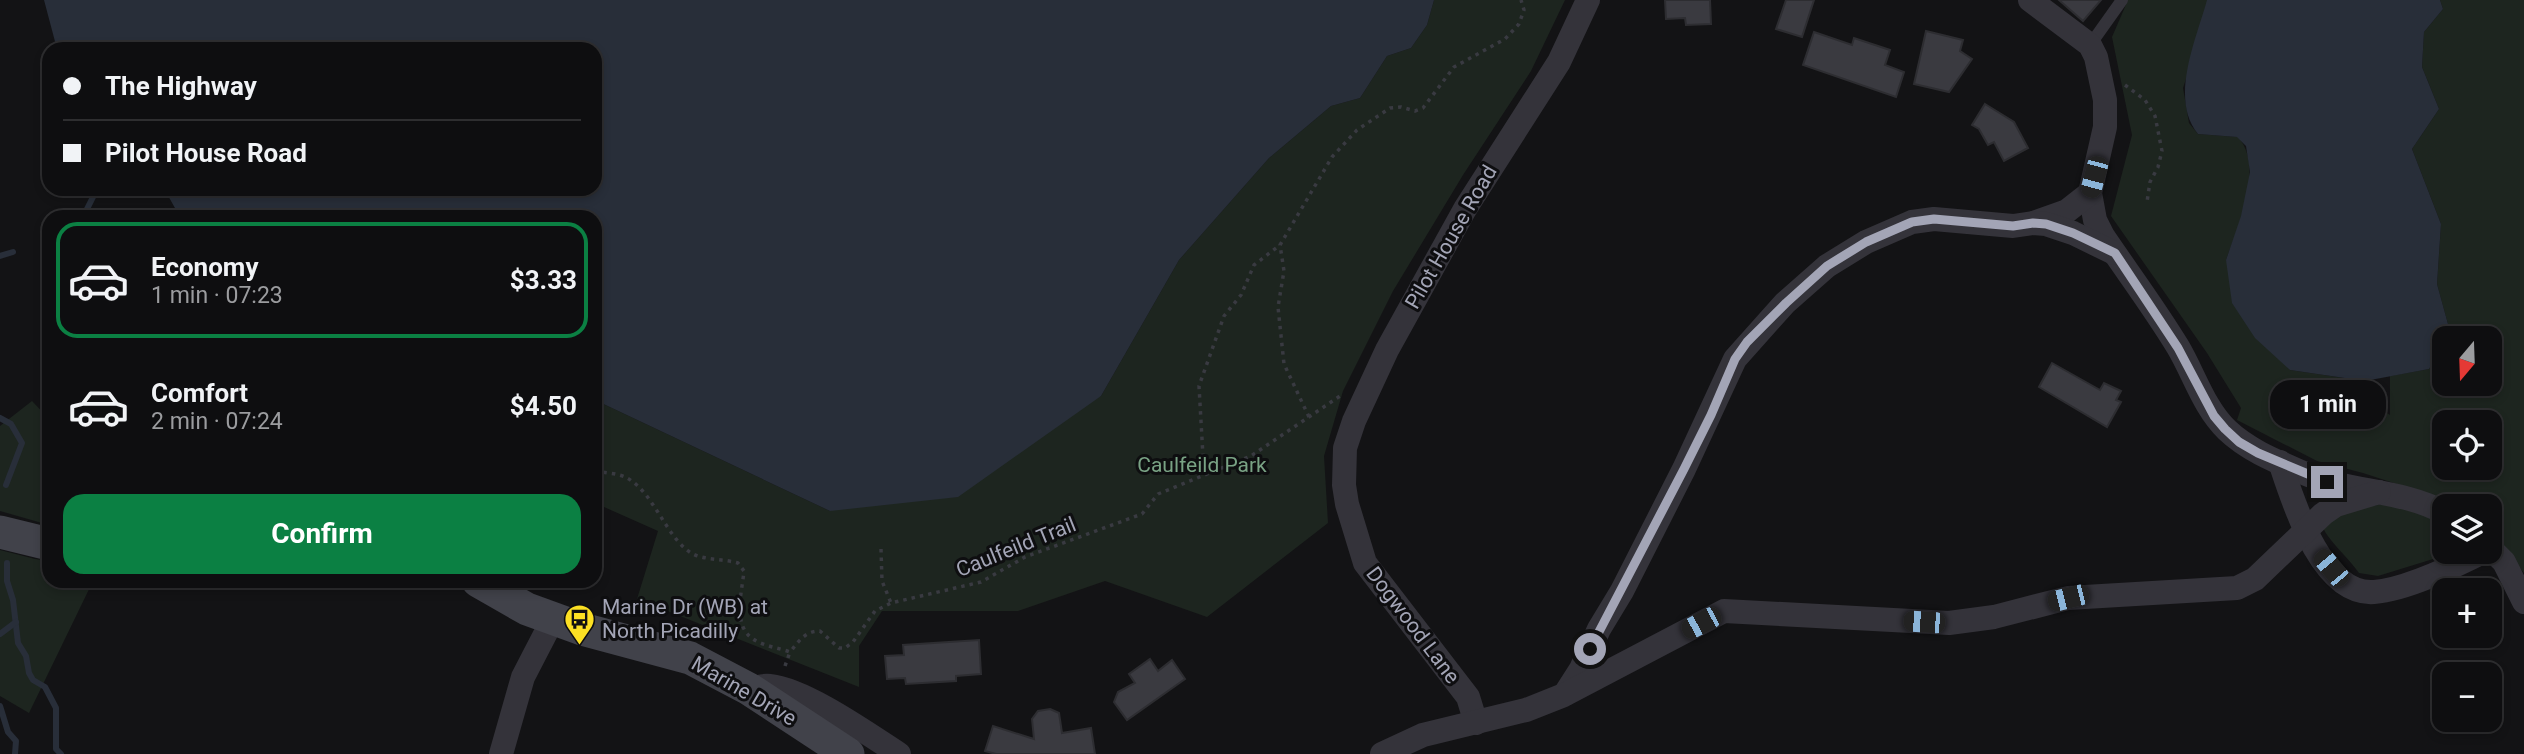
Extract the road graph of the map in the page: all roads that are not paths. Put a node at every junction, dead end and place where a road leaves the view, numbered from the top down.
1 (1588, 0) edge
2 (2030, 0) edge
3 (2122, 0) edge
4 (2090, 45) junction
5 (2090, 193) junction
6 (2033, 223) junction
7 (2115, 253) junction
8 (2280, 462) junction
9 (1344, 485) joint
10 (2379, 492) junction
11 (2432, 507) edge
12 (0, 532) edge
13 (2304, 532) junction
14 (42, 542) edge
15 (2502, 560) edge
16 (2457, 564) edge
17 (490, 588) edge
18 (2524, 602) edge
19 (553, 618) junction
20 (749, 689) junction
21 (1564, 695) junction
22 (1476, 723) junction
23 (501, 754) edge
24 (848, 754) edge
25 (900, 754) edge
26 (1382, 754) edge

1 - 9 street, Pilot House Road
2 - 4 street
3 - 4 lane
4 - 5 street
5 - 6 street
5 - 7 street
6 - 7 street
6 - 21 street
7 - 8 street
8 - 10 street
8 - 13 street
9 - 22 street, Dogwood Lane
10 - 11 street
10 - 13 street
12 - 14 main road
13 - 16 street
13 - 21 street
15 - 18 street
17 - 19 main road, Marine Drive
19 - 20 main road, Marine Drive
19 - 23 street
20 - 24 main road, Marine Drive
20 - 25 street
21 - 22 street
22 - 26 street

